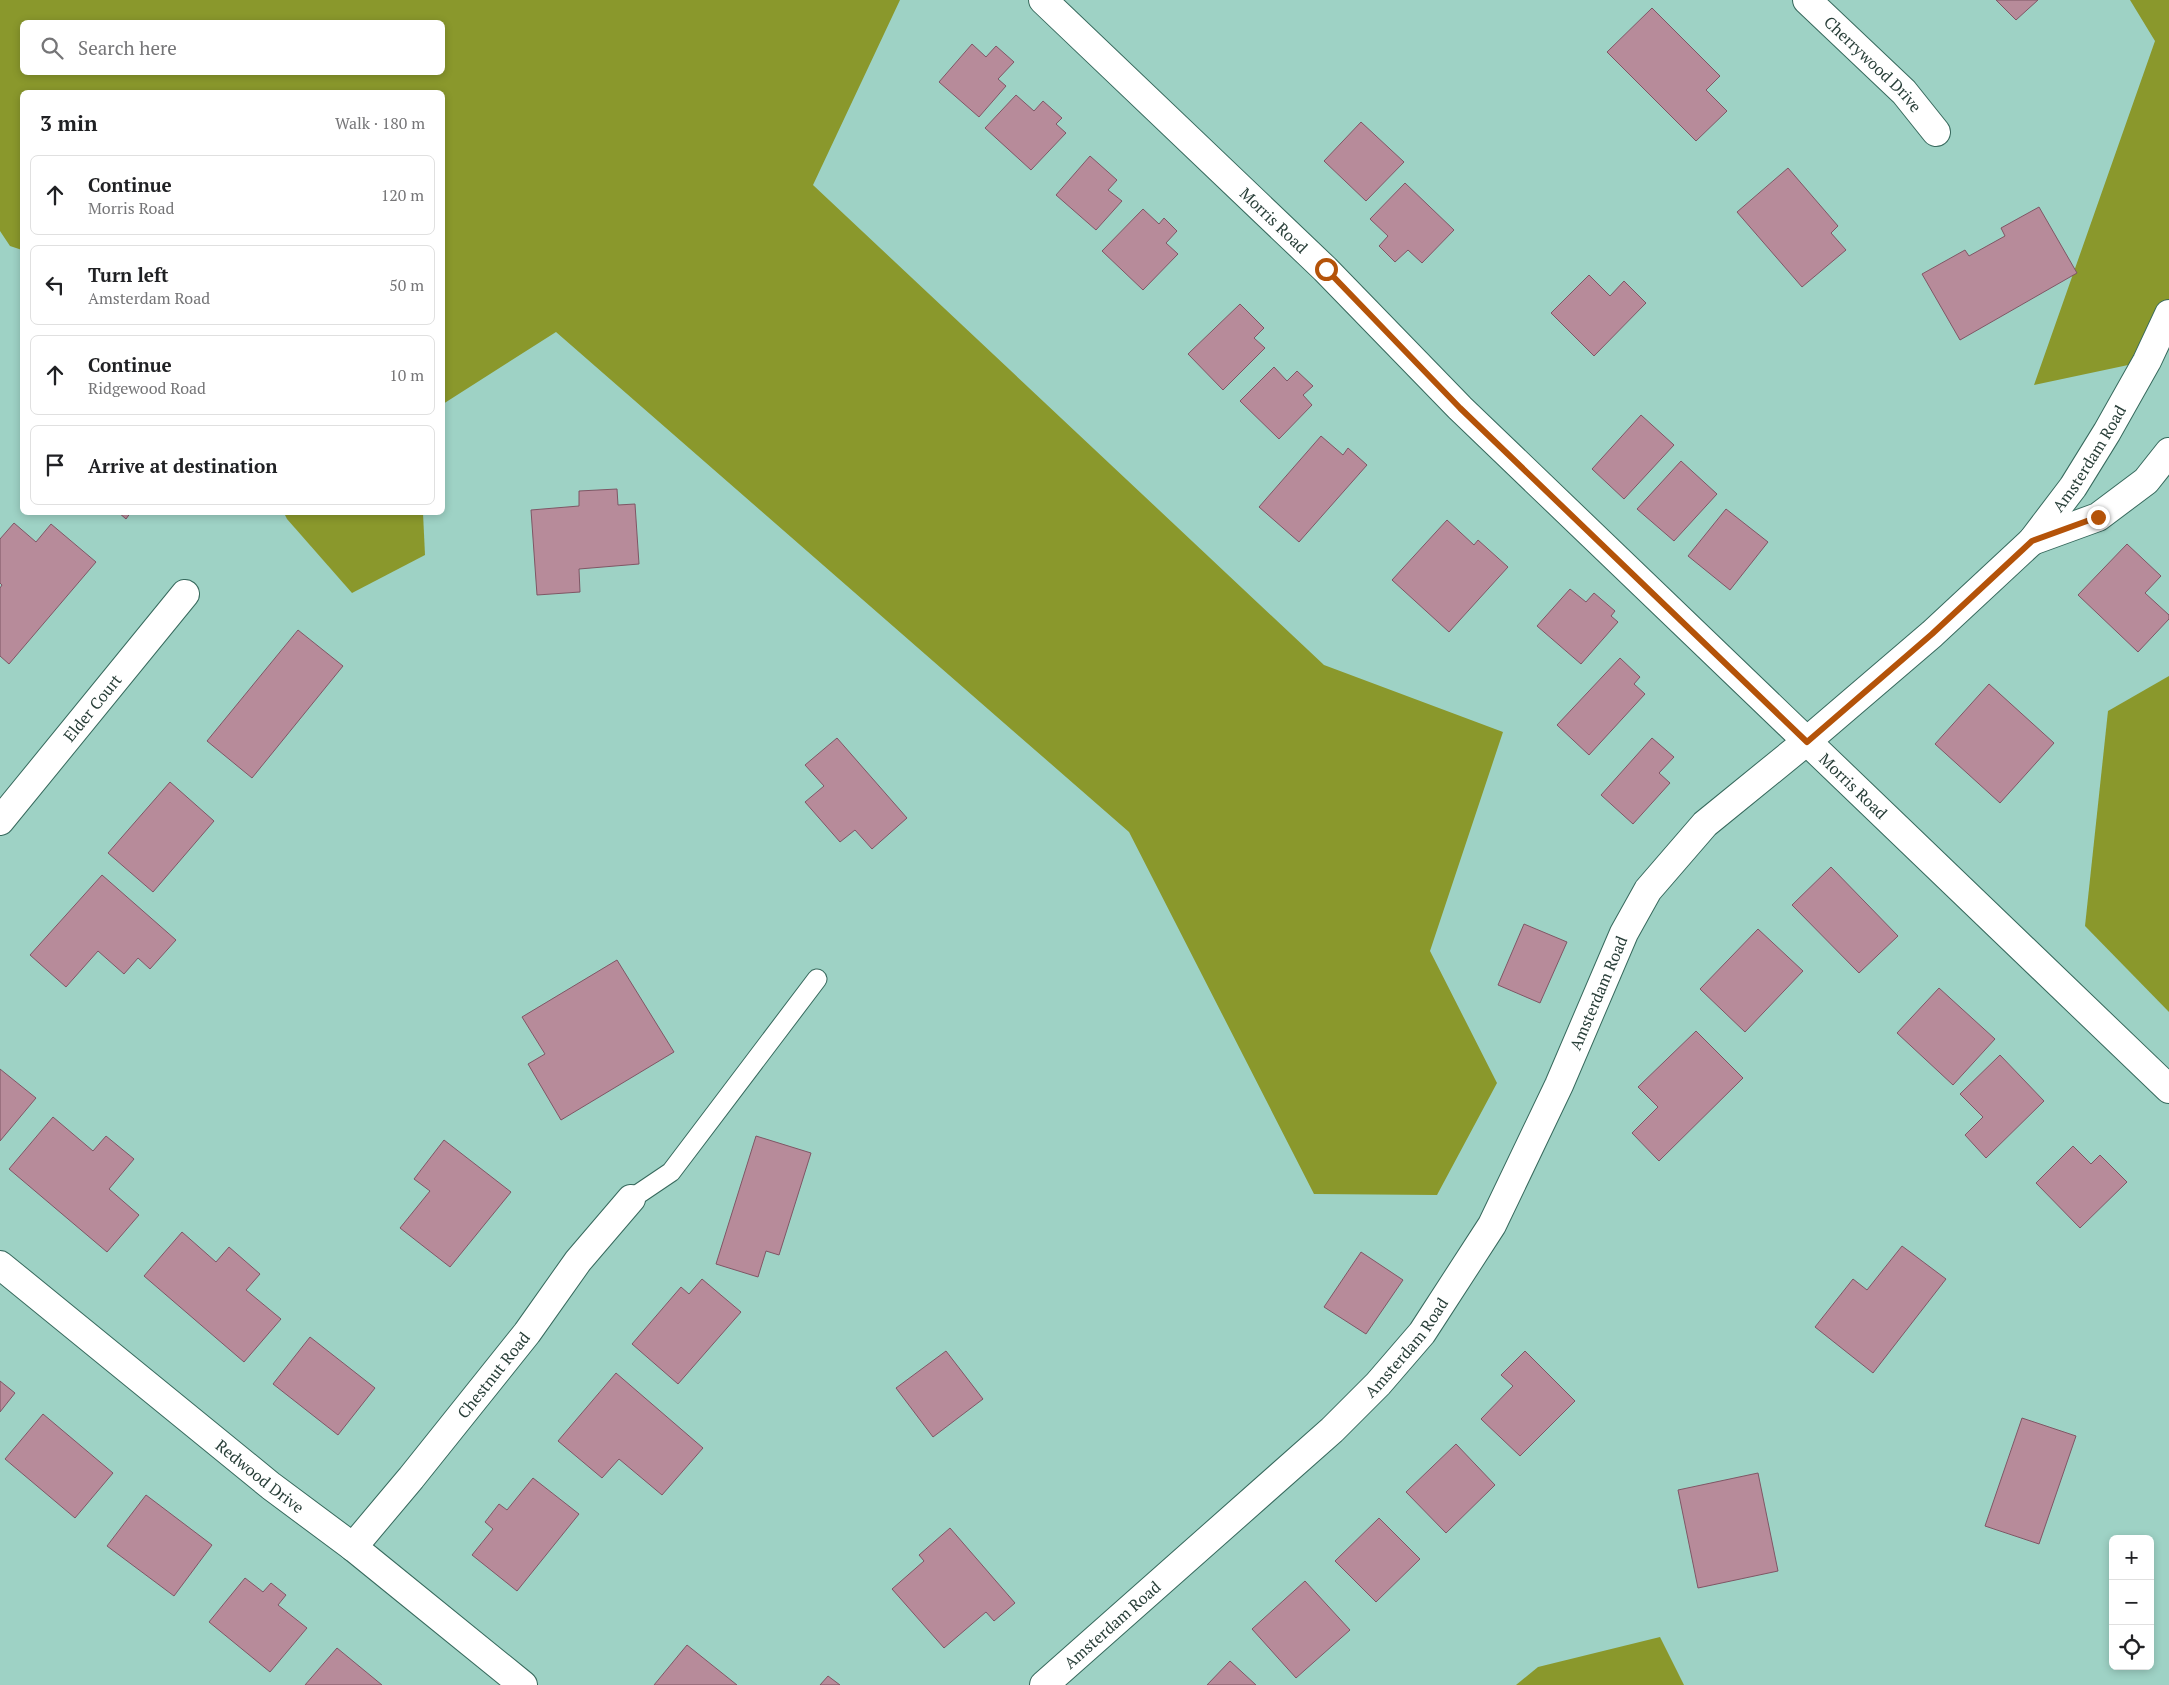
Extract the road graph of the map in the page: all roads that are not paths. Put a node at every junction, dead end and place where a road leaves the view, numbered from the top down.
1 (1043, 0) edge
2 (1807, 0) edge
3 (1936, 132) dead end
4 (2169, 314) edge
5 (2169, 452) edge
6 (2032, 541) junction
7 (185, 594) dead end
8 (1807, 742) junction
9 (0, 821) edge
10 (817, 979) dead end
11 (2169, 1089) edge
12 (631, 1199) joint
13 (0, 1265) edge
14 (353, 1547) junction
15 (523, 1685) edge
16 (1044, 1685) edge

1 - 8 street, Morris Road
2 - 3 street, Cherrywood Drive
4 - 6 street, Amsterdam Road
5 - 6 street
6 - 8 street, Amsterdam Road
7 - 9 street, Elder Court
8 - 11 street, Morris Road
8 - 16 street, Amsterdam Road
10 - 12 lane
12 - 14 street, Chestnut Road
13 - 14 street, Redwood Drive
14 - 15 street, Redwood Drive

